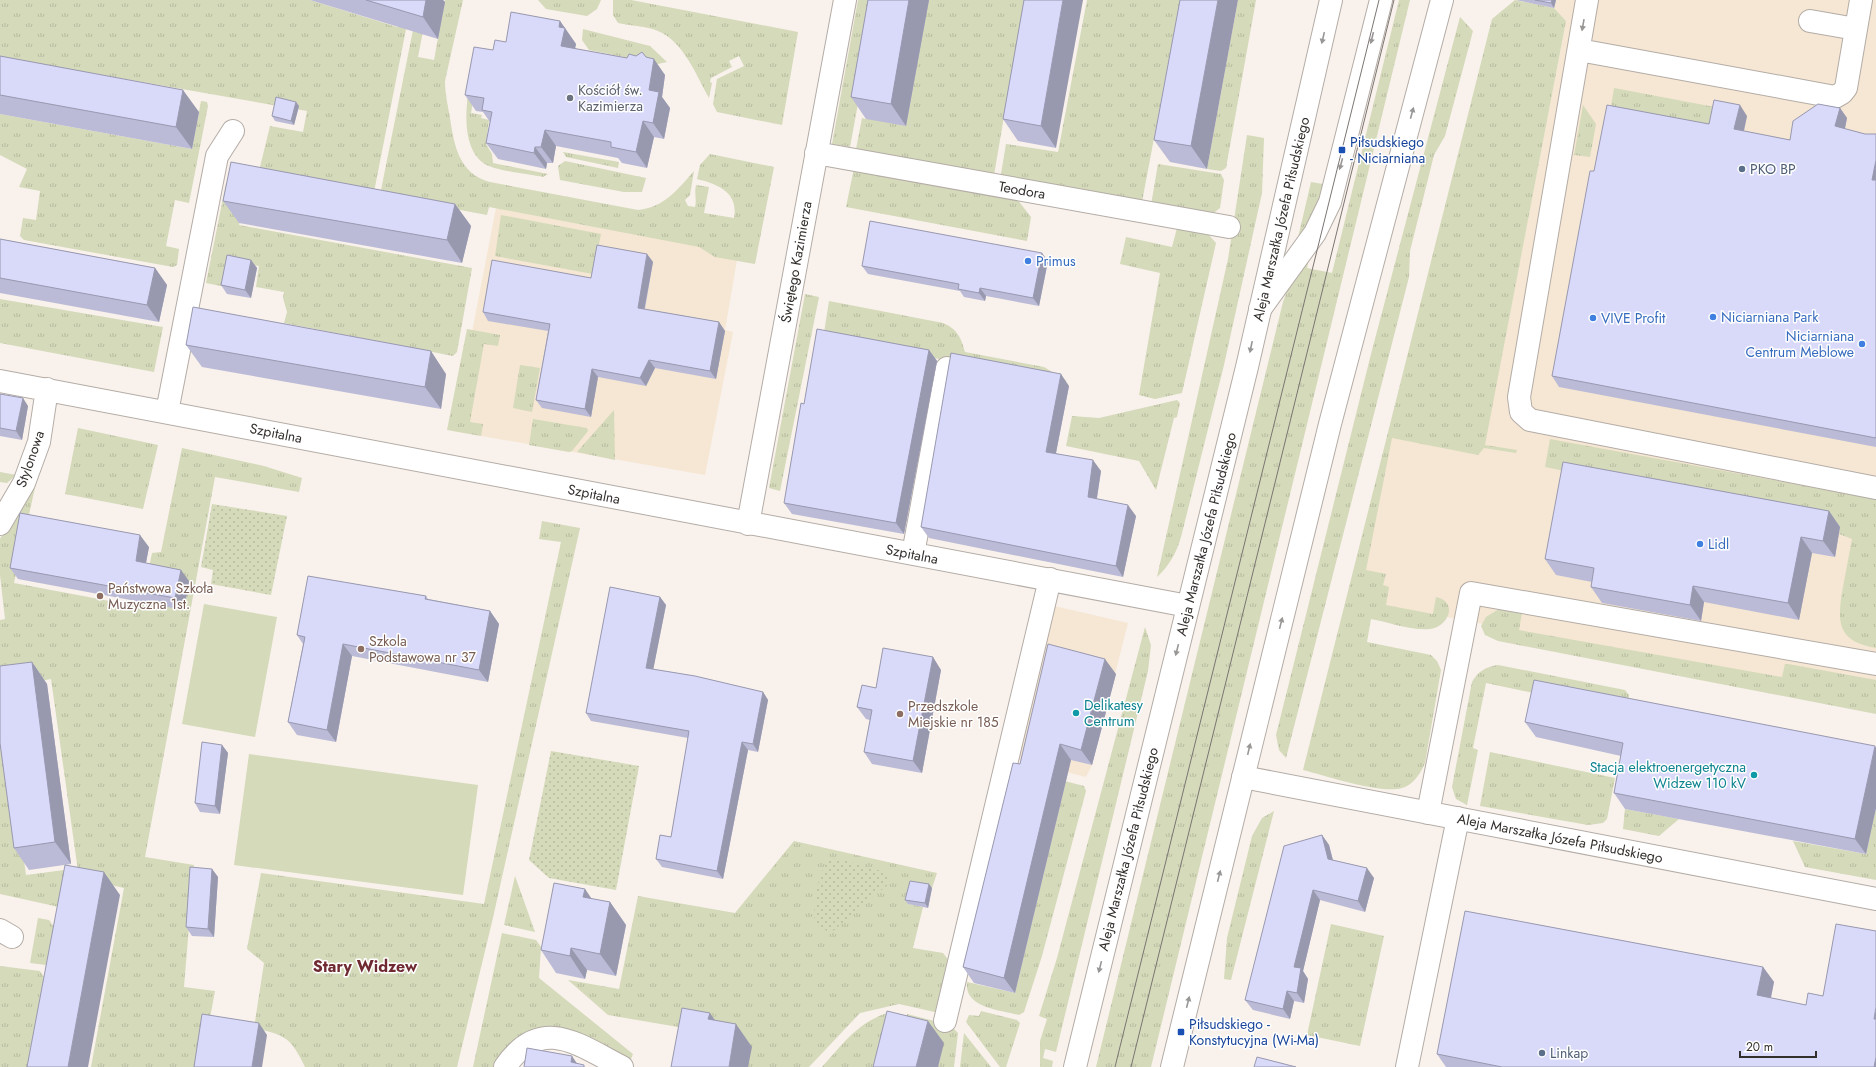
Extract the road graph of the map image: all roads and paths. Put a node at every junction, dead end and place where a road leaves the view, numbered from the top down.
1 (845, 0) edge
2 (1331, 0) edge
3 (1381, 0) edge
4 (1442, 0) edge
5 (1587, 0) edge
6 (1861, 0) edge
7 (1810, 21) dead end
8 (1856, 29) junction
9 (1579, 50) junction
10 (233, 131) dead end
11 (816, 153) junction
12 (1229, 227) dead end
13 (1260, 309) junction
14 (947, 368) edge
15 (0, 381) edge
16 (47, 389) junction
17 (167, 412) junction
18 (1876, 488) edge
19 (0, 524) edge
20 (748, 524) junction
21 (913, 554) junction
22 (1050, 579) junction
23 (1188, 606) junction
24 (1876, 664) edge
25 (1243, 777) junction
26 (1428, 813) junction
27 (1458, 818) junction
28 (1876, 899) edge
29 (946, 1020) dead end
30 (505, 1067) edge
31 (622, 1067) edge
32 (1075, 1067) edge
33 (1172, 1067) edge
34 (1407, 1067) edge

1 - 11 street, Świętego Kazimierza
2 -> 13 street, Aleja Marszałka Józefa Piłsudskiego
3 -> 13 street
25 -> 4 street
5 -> 9 street
6 - 8 street
7 - 8 street
8 - 9 street
9 - 18 street
10 - 17 street
11 - 12 street, Teodora
11 - 20 street, Świętego Kazimierza
13 -> 23 street, Aleja Marszałka Józefa Piłsudskiego
14 - 21 street
15 - 16 street, Szpitalna
16 - 17 street, Szpitalna
16 - 19 street, Stylonowa
17 - 20 street, Szpitalna
20 - 21 street, Szpitalna
21 - 22 street, Szpitalna
22 - 23 street, Szpitalna
22 - 29 street
23 -> 32 street, Aleja Marszałka Józefa Piłsudskiego
24 - 26 street
25 - 26 street, Aleja Marszałka Józefa Piłsudskiego
33 -> 25 street
26 - 27 street, Aleja Marszałka Józefa Piłsudskiego
27 - 28 street, Aleja Marszałka Józefa Piłsudskiego
27 - 34 street
30 - 31 street

